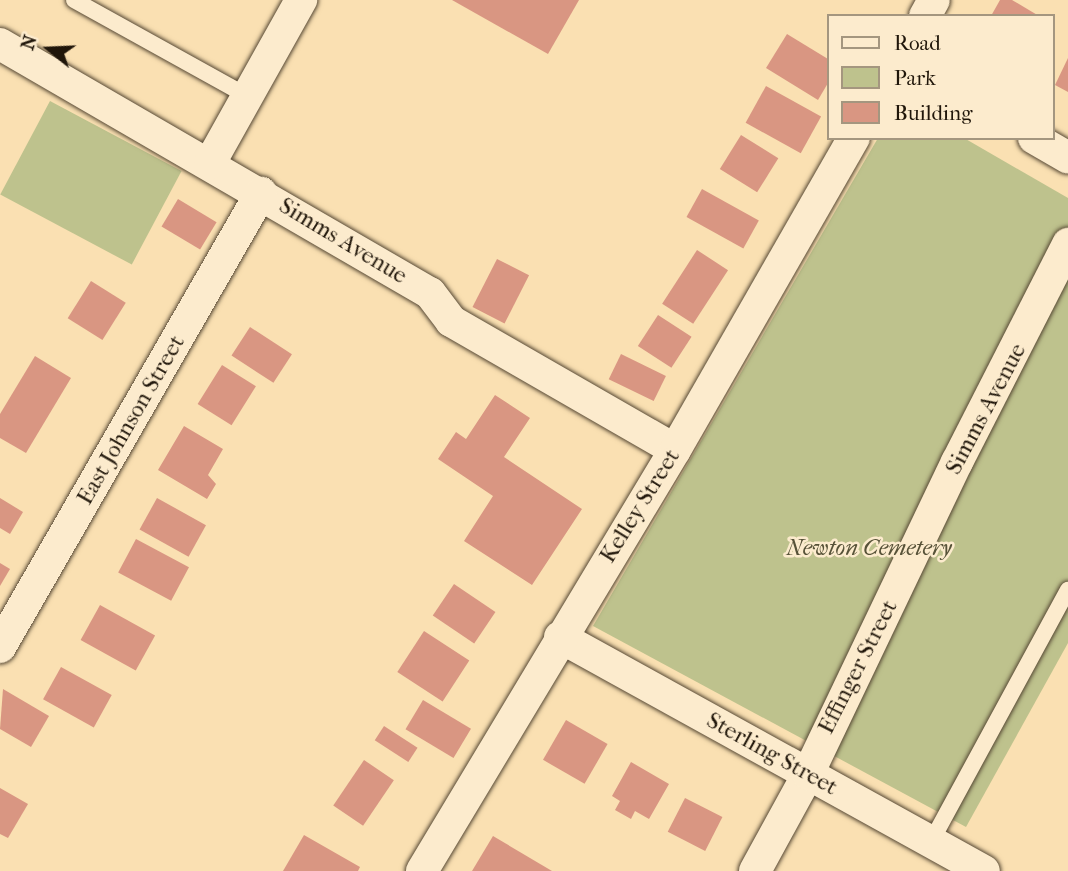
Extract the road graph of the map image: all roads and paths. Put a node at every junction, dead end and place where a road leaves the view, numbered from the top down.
1 (74, 0) edge
2 (301, 0) edge
3 (0, 44) edge
4 (247, 96) junction
5 (854, 140) edge
6 (1037, 140) edge
7 (1068, 158) edge
8 (210, 163) junction
9 (261, 193) junction
10 (1068, 244) edge
11 (675, 450) junction
12 (904, 575) joint
13 (1068, 590) edge
14 (559, 636) junction
15 (0, 647) edge
16 (808, 774) junction
17 (931, 842) junction
18 (422, 871) edge
19 (755, 871) edge
20 (984, 871) edge

1 - 4 lane
2 - 4 street
3 - 8 street, Simms Avenue
4 - 8 street
5 - 11 street, Kelley Street
6 - 7 street
8 - 9 street, Simms Avenue
9 - 11 street, Simms Avenue
9 - 15 street, East Johnson Street
10 - 12 street, Simms Avenue
11 - 14 street, Kelley Street
12 - 16 street, Effinger Street
13 - 17 lane
14 - 16 street, Sterling Street
14 - 18 street, Kelley Street
16 - 17 street, Sterling Street
16 - 19 street, Effinger Street
17 - 20 street, Sterling Street

